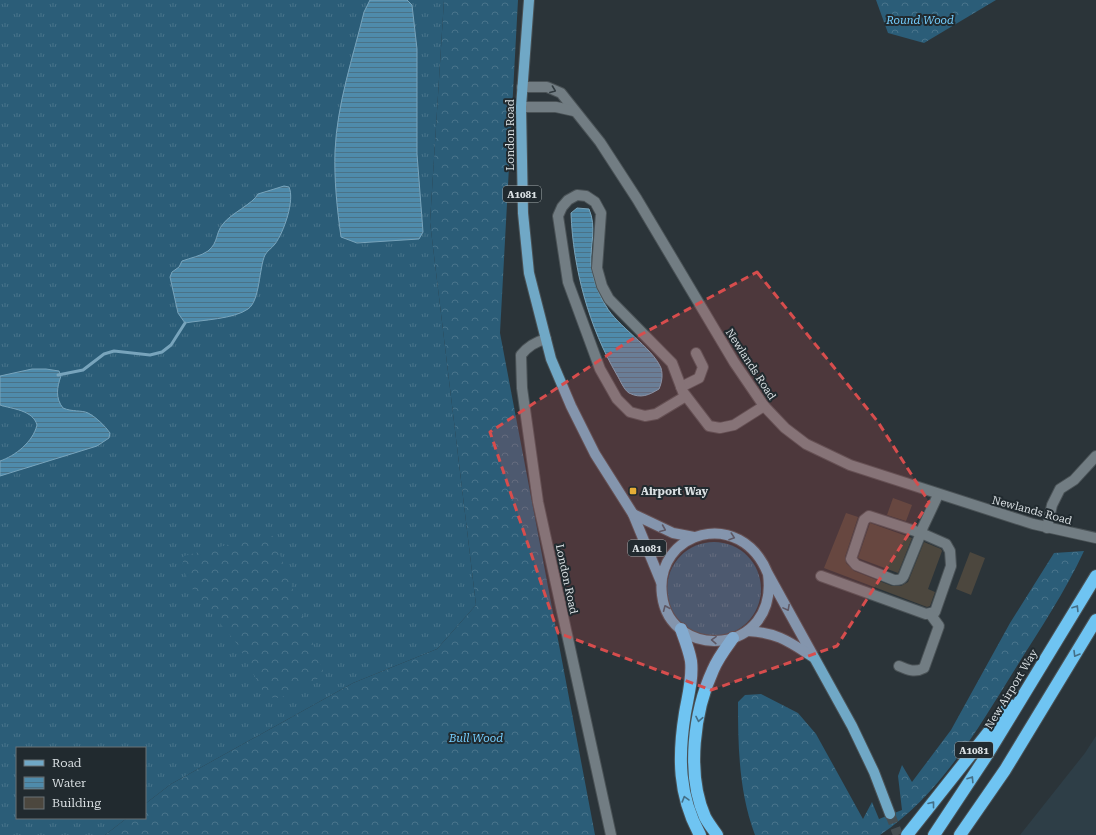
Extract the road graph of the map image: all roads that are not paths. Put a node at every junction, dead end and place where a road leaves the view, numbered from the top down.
1 (529, 0) edge
2 (522, 87) junction
3 (521, 107) junction
4 (574, 111) junction
5 (546, 339) junction
6 (696, 353) dead end
7 (684, 392) junction
8 (764, 406) junction
9 (1096, 456) edge
10 (938, 495) junction
11 (633, 514) junction
12 (1047, 528) junction
13 (921, 533) junction
14 (694, 537) junction
15 (1096, 538) edge
16 (768, 574) junction
17 (821, 576) dead end
18 (1096, 576) edge
19 (661, 582) junction
20 (931, 614) junction
21 (1096, 620) edge
22 (681, 629) junction
23 (748, 631) junction
24 (733, 638) junction
25 (813, 658) junction
26 (1041, 665) junction
27 (899, 666) dead end
28 (890, 814) tunnel mouth
29 (973, 816) junction
30 (611, 835) edge
31 (700, 835) edge
32 (717, 835) edge
33 (907, 835) edge
34 (934, 835) edge
35 (960, 835) edge
36 (964, 835) edge

1 - 2 main road, London Road / A1081
2 - 3 main road, London Road / A1081
2 -> 4 street, Newlands Road
3 - 4 street
3 - 5 main road, London Road / A1081
4 - 8 street, Newlands Road
5 - 11 main road, London Road / A1081
5 - 30 street, London Road
6 - 7 street
7 - 7 street
7 - 8 street
8 - 10 street, Newlands Road
9 - 12 street
10 - 12 street, Newlands Road
10 - 13 street
11 -> 14 main road, A1081
11 - 19 main road, London Road / A1081
12 - 15 street, Newlands Road
13 - 13 street
13 - 20 street
14 -> 16 main road
14 - 19 main road
16 - 23 main road
16 -> 25 main road
17 - 20 street
26 -> 18 highway, New Airport Way / A1081
22 -> 19 main road
20 - 27 street
21 -> 29 highway, A1081
24 -> 22 main road
31 -> 22 highway
23 - 24 main road
23 - 25 main road
24 -> 32 highway
25 - 28 main road
33 -> 26 highway, A1081
34 -> 26 highway, New Airport Way / A1081
29 - 35 highway, A1081
29 - 36 highway, A1081

